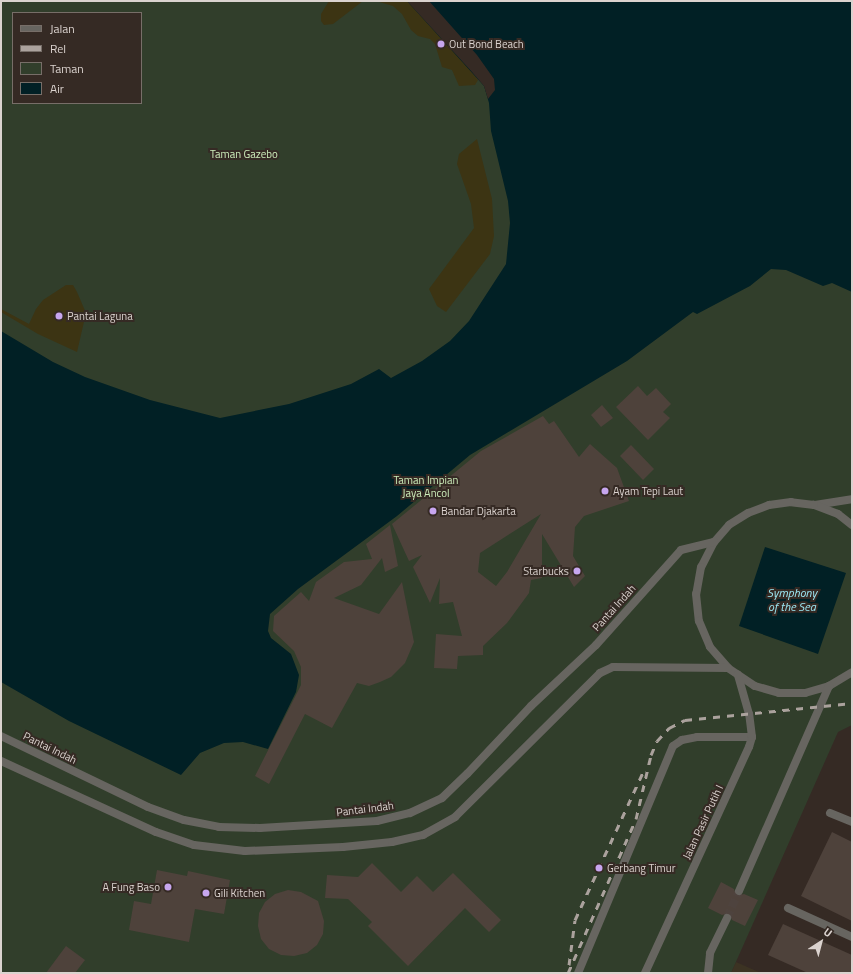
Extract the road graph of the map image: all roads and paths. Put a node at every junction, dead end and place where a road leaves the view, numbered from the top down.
1 (852, 499) edge
2 (814, 505) junction
3 (852, 525) edge
4 (714, 542) junction
5 (728, 668) junction
6 (852, 672) edge
7 (738, 675) junction
8 (829, 686) junction
9 (1, 736) edge
10 (752, 737) junction
11 (1, 760) edge
12 (830, 812) dead end
13 (852, 822) edge
14 (739, 891) tunnel mouth
15 (788, 908) dead end
16 (727, 918) tunnel mouth
17 (852, 937) edge
18 (578, 973) edge
19 (645, 973) edge
20 (708, 973) edge

1 - 2 street
2 - 3 street
2 - 4 street
4 - 5 street
4 - 9 street, Pantai Indah
5 - 7 street
5 - 11 street
6 - 8 street
7 - 8 street
7 - 10 street, Jalan Pasir Putih I
8 - 14 street
10 - 18 street
10 - 19 street, Jalan Pasir Putih I
12 - 13 street
15 - 17 street
16 - 20 street

